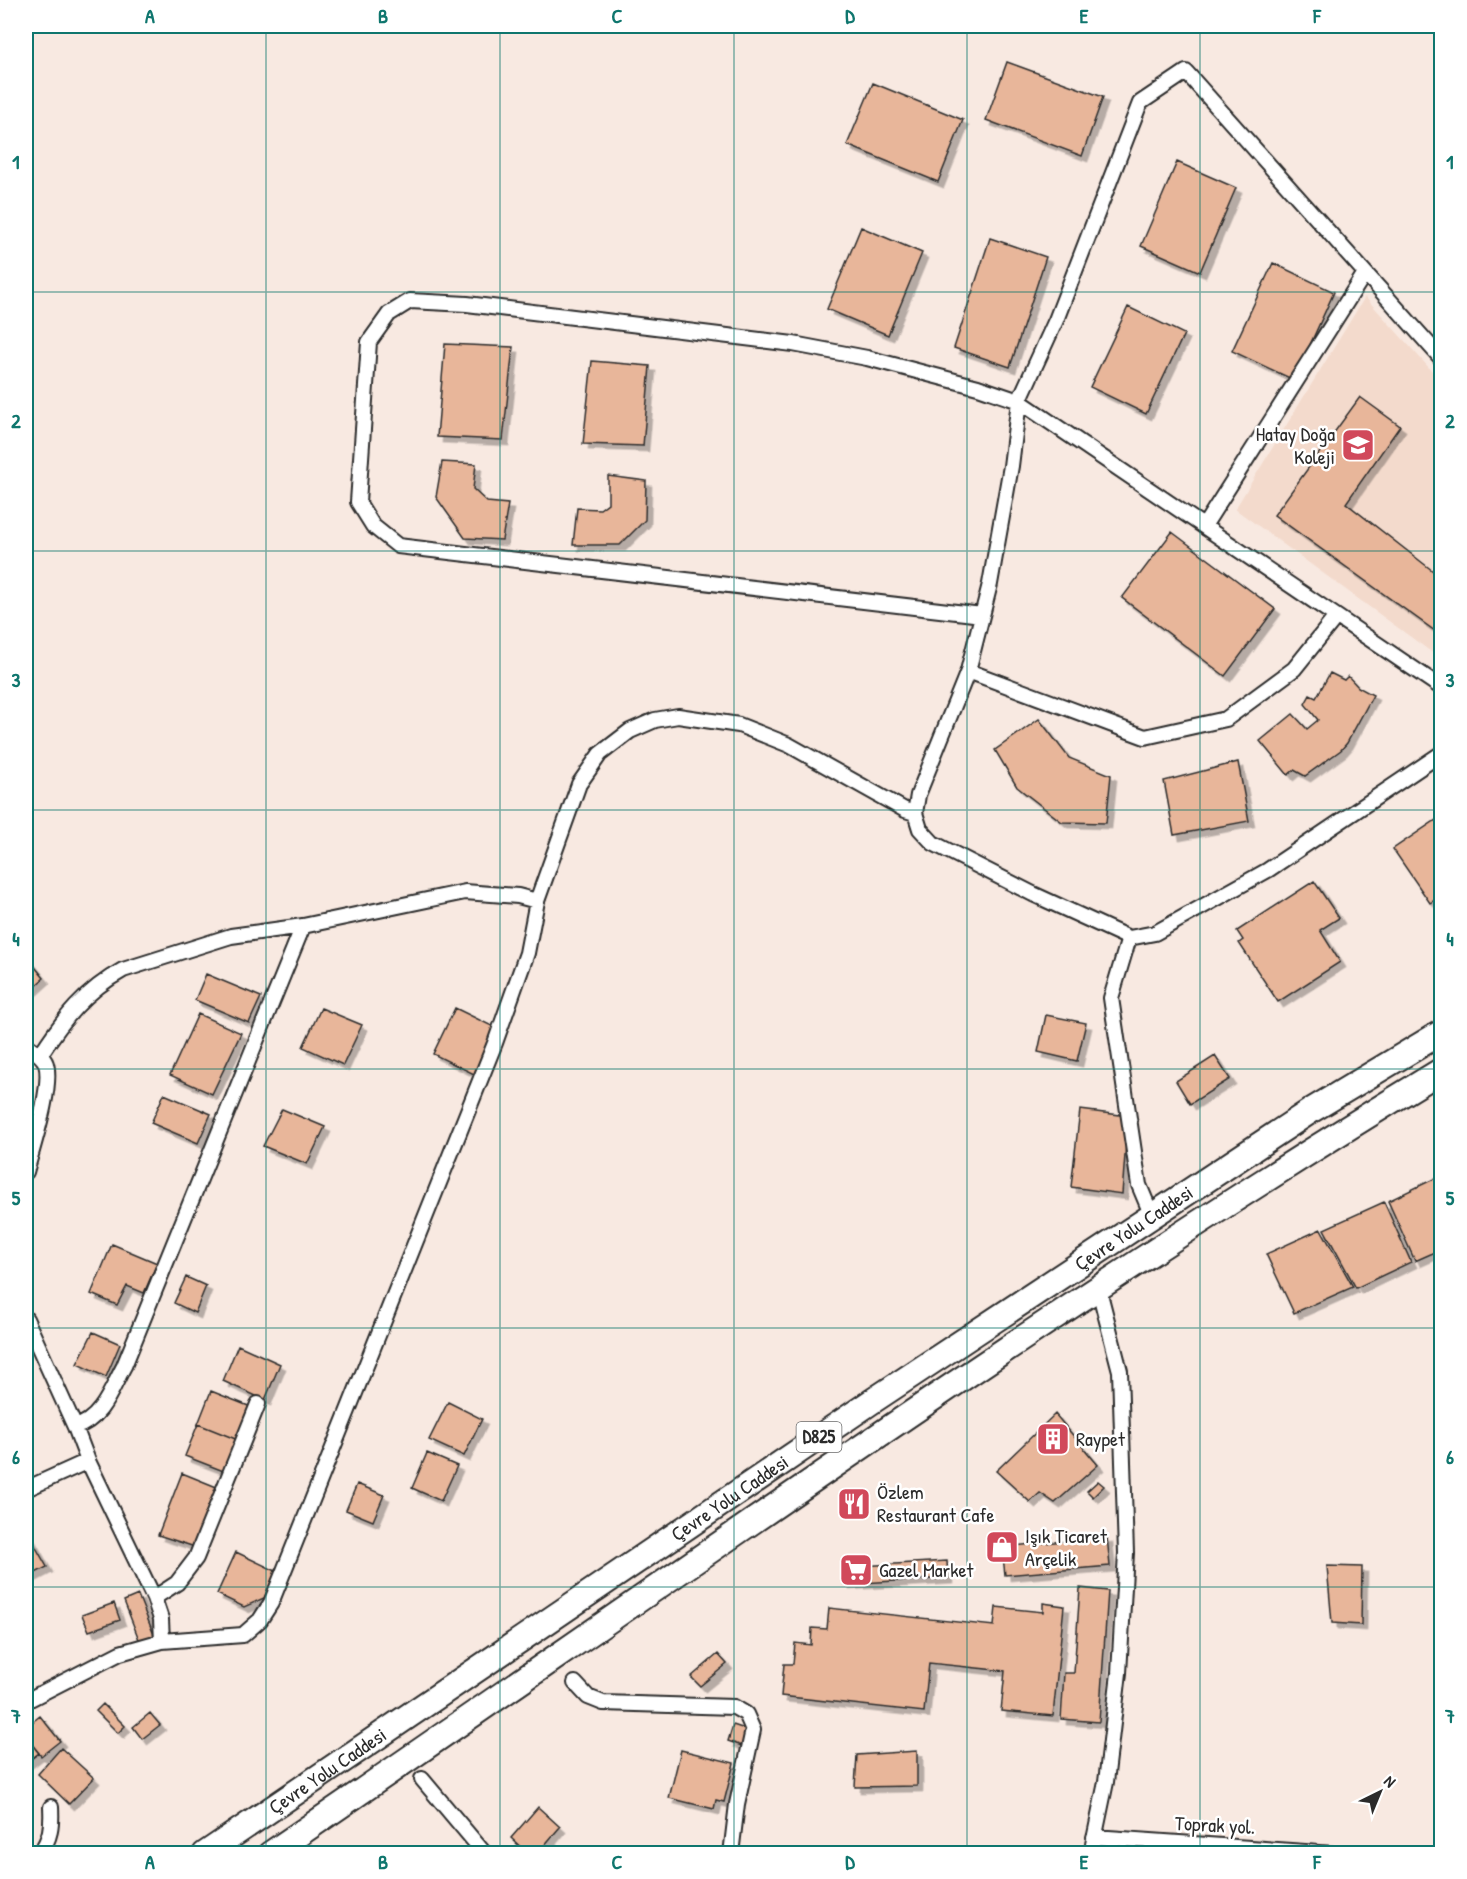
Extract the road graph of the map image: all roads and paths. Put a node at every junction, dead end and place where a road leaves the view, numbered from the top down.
1 (1365, 273) junction
2 (1442, 359) edge
3 (1019, 401) junction
4 (1204, 526) junction
5 (982, 615) junction
6 (1335, 618) junction
7 (969, 671) junction
8 (1442, 688) edge
9 (1442, 753) edge
10 (915, 813) junction
11 (537, 901) junction
12 (303, 926) junction
13 (1129, 938) junction
14 (1442, 1032) edge
15 (26, 1045) edge
16 (40, 1054) junction
17 (1442, 1070) edge
18 (26, 1172) edge
19 (1152, 1216) junction
20 (1099, 1290) junction
21 (26, 1319) edge
22 (258, 1404) dead end
23 (75, 1426) junction
24 (88, 1461) junction
25 (26, 1489) edge
26 (154, 1598) junction
27 (162, 1641) junction
28 (575, 1683) dead end
29 (26, 1701) edge
30 (422, 1779) dead end
31 (51, 1807) dead end
32 (1094, 1837) junction
33 (39, 1854) edge
34 (205, 1854) edge
35 (270, 1854) edge
36 (485, 1854) edge
37 (731, 1854) edge
38 (1091, 1854) edge
39 (1334, 1854) edge

1 - 2 street
1 - 3 street
1 - 4 street
3 - 4 street
3 - 5 street
3 - 5 street
4 - 6 street
5 - 7 street
6 - 7 street
6 - 8 street
7 - 10 street
9 - 13 street
10 - 11 street
10 - 13 street
11 - 12 street
11 - 27 street
12 - 16 street
12 - 23 street
13 - 19 street
14 - 19 highway, Çevre Yolu Caddesi / D825
15 - 16 street
16 - 18 street
17 - 20 highway, Çevre Yolu Caddesi / D825
19 - 34 highway, Çevre Yolu Caddesi / D825
20 - 32 street
20 - 35 highway, Çevre Yolu Caddesi / D825
21 - 23 street
22 - 26 street
23 - 24 street
24 - 25 street
24 - 26 street
26 - 27 street
27 - 29 street
28 - 37 street
30 - 36 street
31 - 33 street
32 - 38 street
32 - 39 street, Toprak yol.

